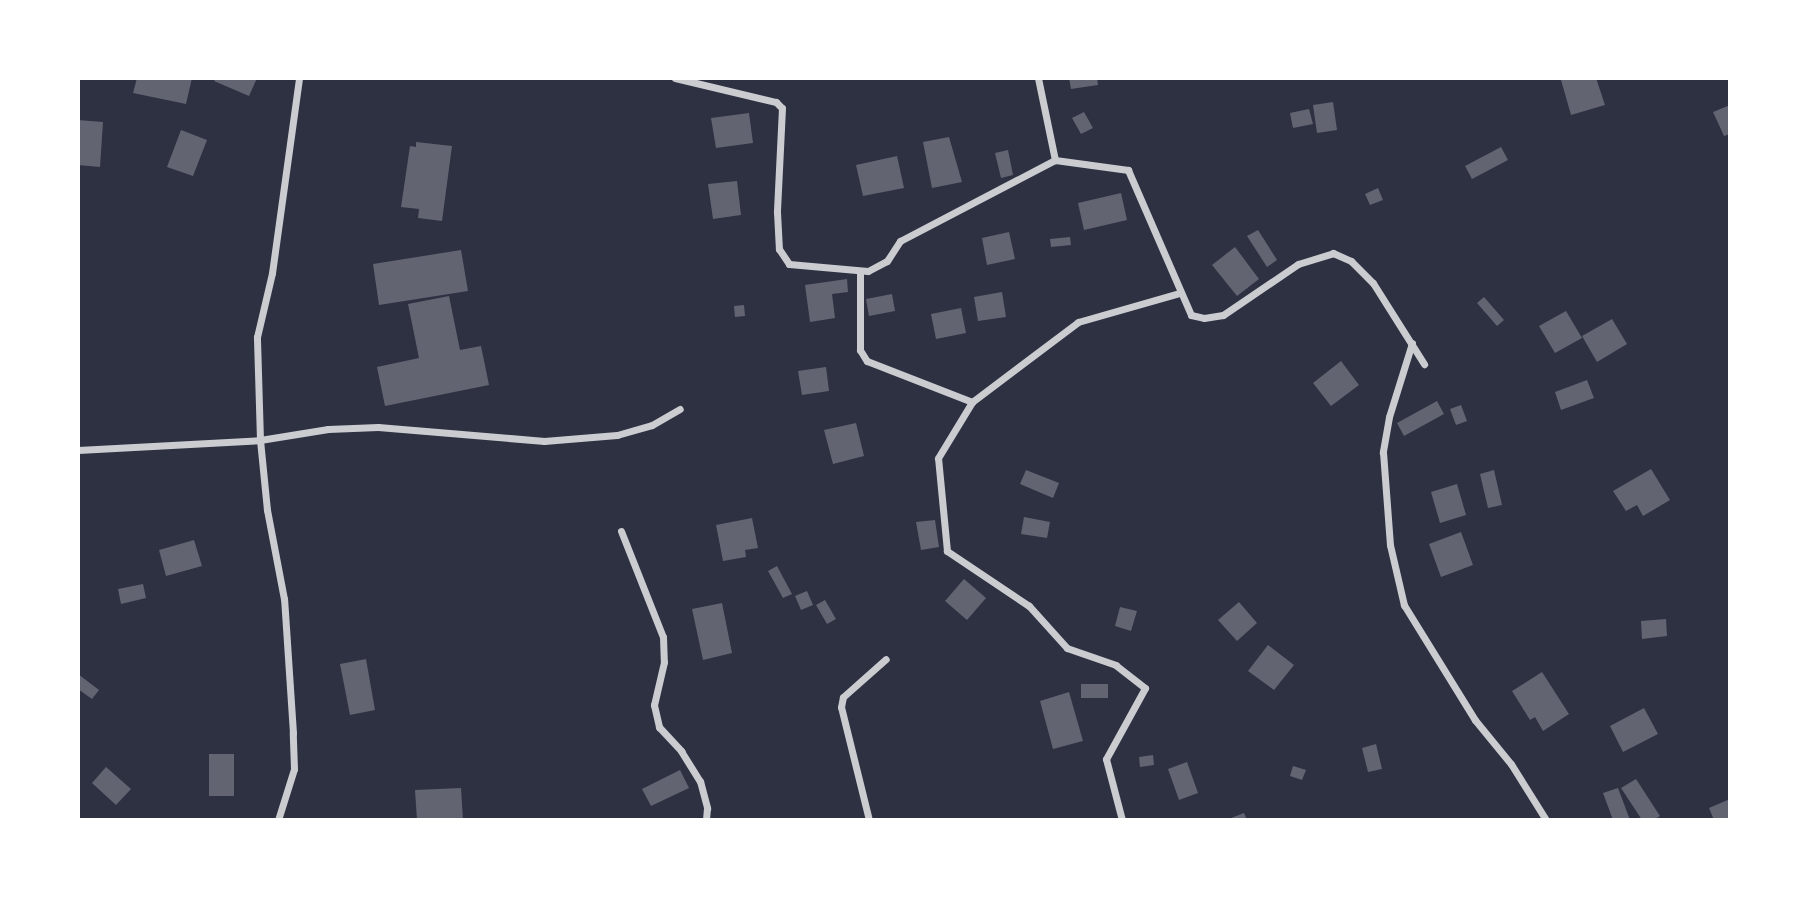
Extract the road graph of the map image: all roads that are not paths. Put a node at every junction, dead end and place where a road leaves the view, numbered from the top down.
1 (299, 78) edge
2 (675, 78) edge
3 (1038, 78) edge
4 (1055, 160) junction
5 (860, 272) junction
6 (1180, 293) junction
7 (1413, 343) junction
8 (1424, 364) dead end
9 (972, 402) junction
10 (680, 409) dead end
11 (260, 440) junction
12 (78, 450) edge
13 (621, 531) dead end
14 (886, 659) dead end
15 (278, 820) edge
16 (706, 820) edge
17 (869, 820) edge
18 (1122, 820) edge
19 (1546, 820) edge

1 - 11 street
2 - 5 street
3 - 4 street
4 - 5 street
4 - 6 street
5 - 9 street
6 - 7 street
6 - 9 street
7 - 8 street
7 - 19 street
9 - 18 street
10 - 11 street
11 - 12 street
11 - 15 street
13 - 16 street
14 - 17 street

